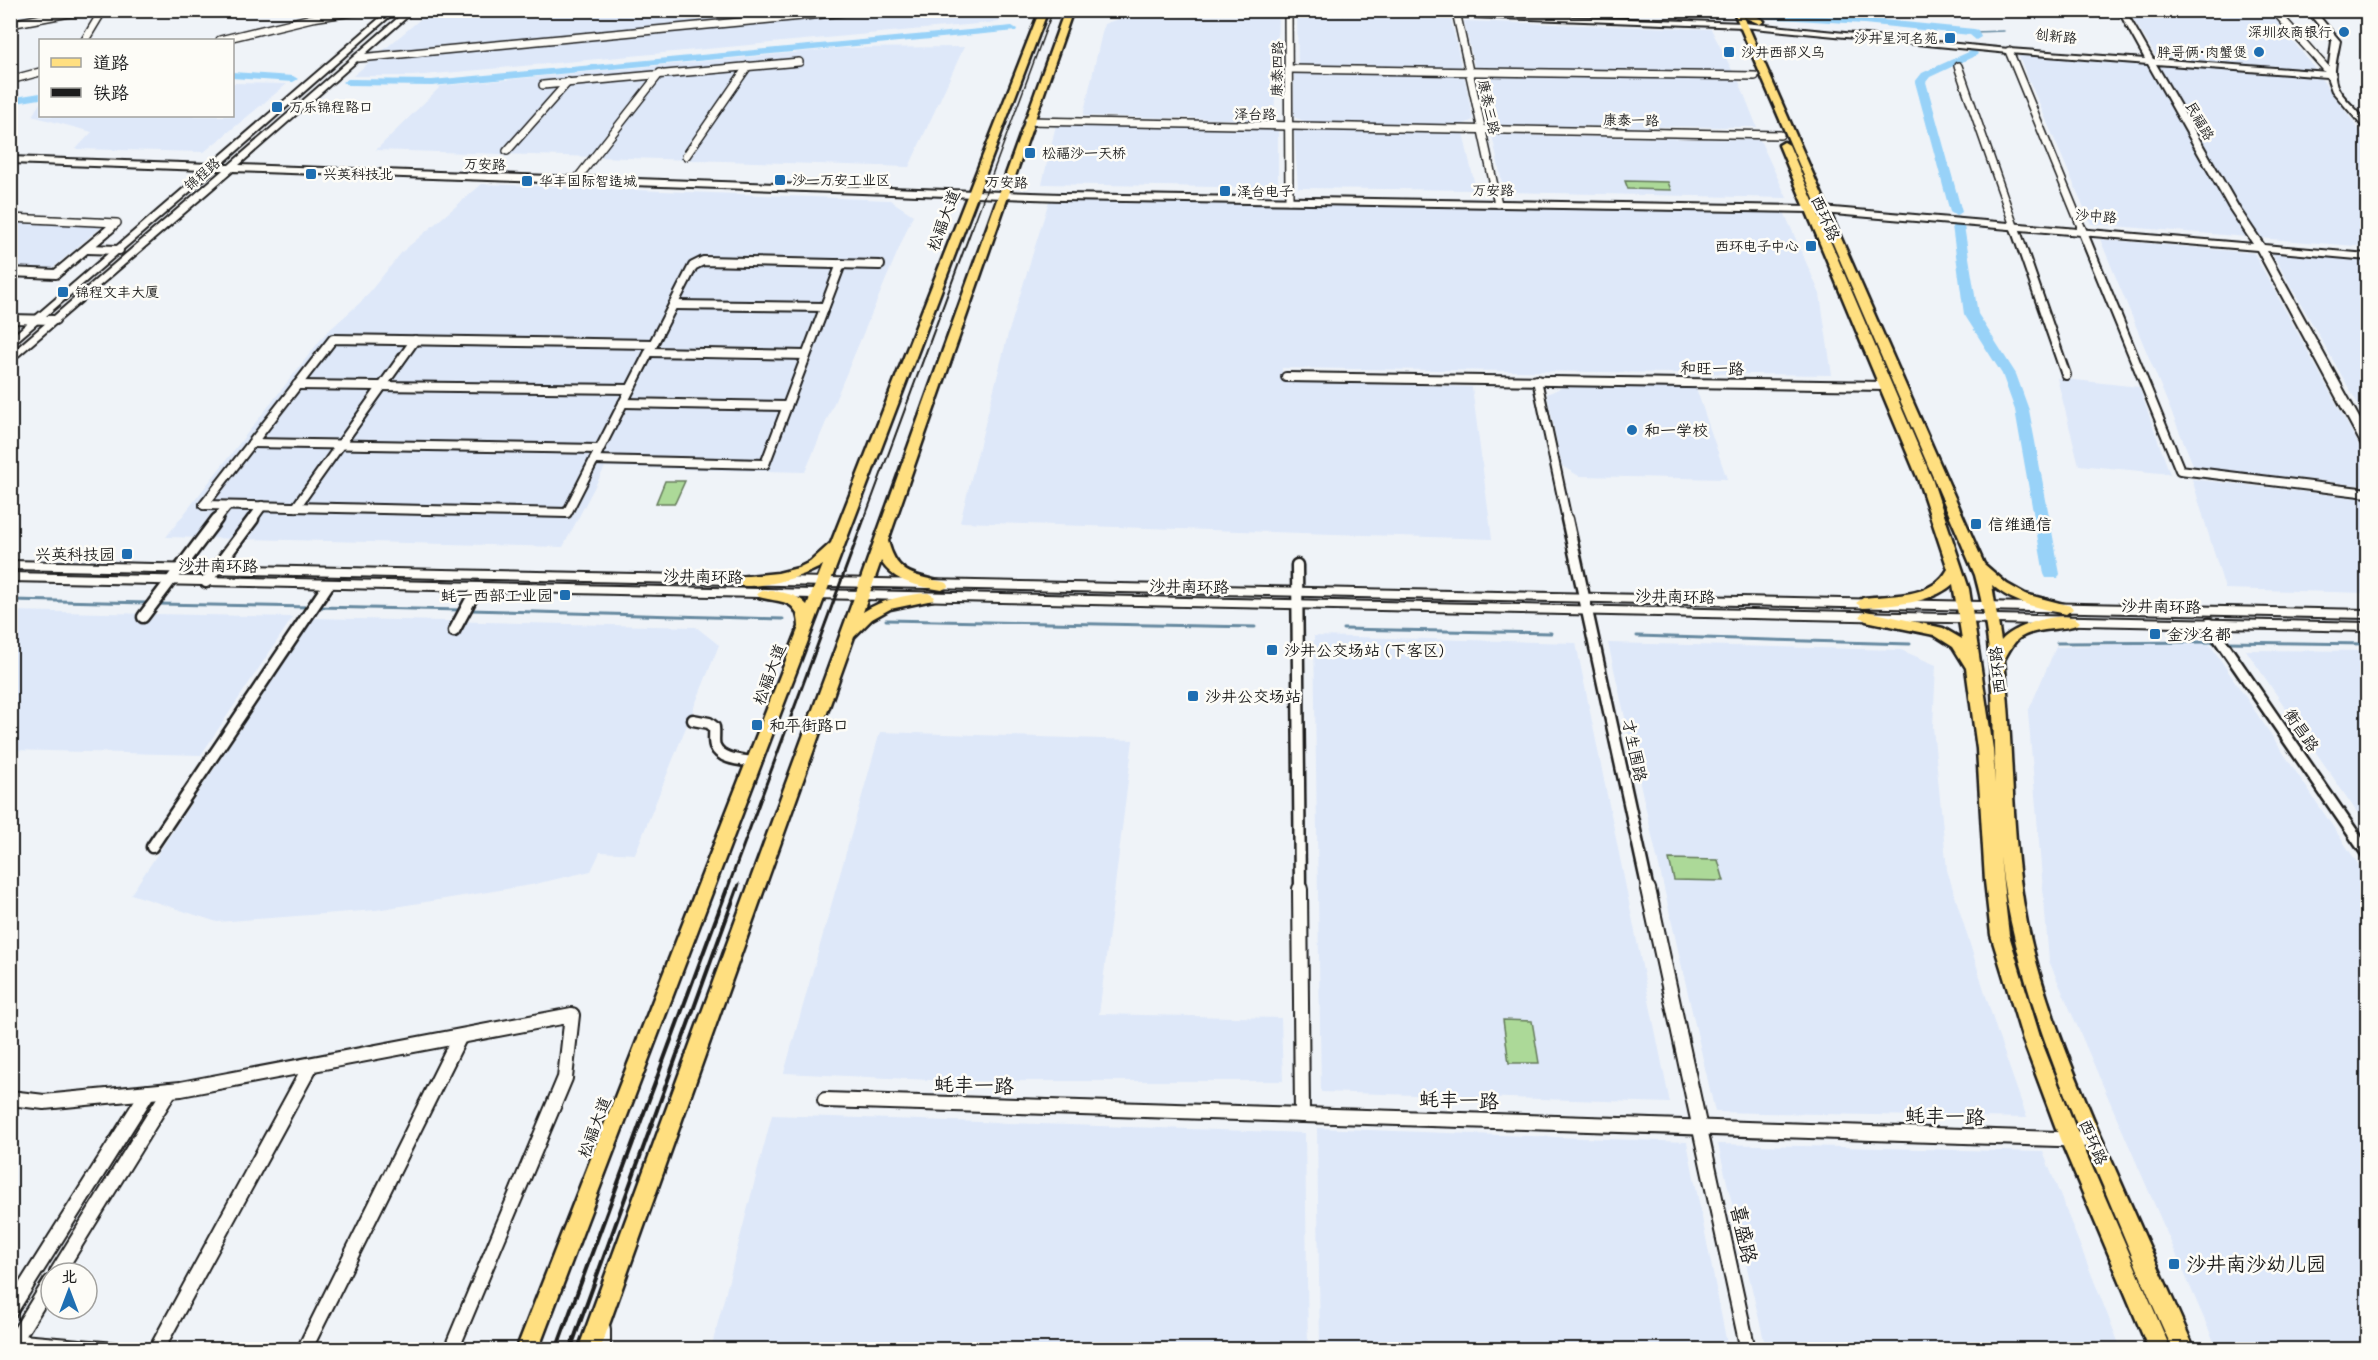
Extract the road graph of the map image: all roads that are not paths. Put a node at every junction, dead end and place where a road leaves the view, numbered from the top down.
1 (86, 10) edge
2 (103, 10) edge
3 (366, 10) edge
4 (394, 10) edge
5 (412, 10) edge
6 (866, 10) edge
7 (1044, 10) edge
8 (1289, 10) edge
9 (1727, 10) edge
10 (1737, 10) edge
11 (1742, 10) edge
12 (2121, 10) edge
13 (2274, 10) edge
14 (2311, 10) edge
15 (1070, 12) edge
16 (1457, 16) junction
17 (1760, 21) dead end
18 (10, 24) edge
19 (1738, 25) junction
20 (86, 39) edge
21 (224, 39) edge
22 (2009, 51) junction
23 (359, 58) junction
24 (799, 62) dead end
25 (2150, 62) junction
26 (748, 66) junction
27 (1958, 66) dead end
28 (1290, 69) junction
29 (39, 72) edge
30 (1469, 72) junction
31 (660, 74) junction
32 (2332, 75) junction
33 (1755, 76) junction
34 (10, 80) edge
35 (568, 82) junction
36 (543, 85) dead end
37 (1028, 121) junction
38 (2367, 124) edge
39 (1287, 126) junction
40 (1482, 130) junction
41 (2367, 131) edge
42 (1780, 135) junction
43 (507, 151) dead end
44 (686, 156) dead end
45 (13, 159) edge
46 (216, 166) junction
47 (231, 166) junction
48 (577, 179) junction
49 (972, 192) junction
50 (1002, 193) junction
51 (1289, 199) junction
52 (1498, 202) junction
53 (1816, 208) junction
54 (10, 218) edge
55 (2013, 224) junction
56 (2083, 230) junction
57 (2258, 245) junction
58 (87, 249) junction
59 (119, 250) junction
60 (2367, 255) edge
61 (841, 264) junction
62 (880, 265) dead end
63 (10, 272) edge
64 (673, 305) junction
65 (824, 307) junction
66 (10, 319) edge
67 (39, 320) junction
68 (55, 320) junction
69 (415, 340) junction
70 (10, 344) edge
71 (651, 348) junction
72 (806, 355) junction
73 (10, 360) edge
74 (2066, 375) dead end
75 (1286, 377) dead end
76 (1537, 380) junction
77 (297, 385) junction
78 (383, 386) junction
79 (1886, 386) junction
80 (630, 389) junction
81 (623, 404) junction
82 (787, 406) junction
83 (252, 443) junction
84 (342, 444) junction
85 (2367, 445) edge
86 (600, 449) junction
87 (594, 460) junction
88 (2367, 493) edge
89 (227, 506) junction
90 (262, 506) junction
91 (296, 507) junction
92 (842, 537) junction
93 (881, 540) junction
94 (1977, 560) junction
95 (15, 565) edge
96 (1297, 565) dead end
97 (179, 569) junction
98 (215, 570) junction
99 (1955, 570) junction
100 (10, 577) edge
101 (170, 581) junction
102 (738, 581) junction
103 (206, 582) junction
104 (328, 585) junction
105 (942, 586) junction
106 (477, 588) junction
107 (822, 589) junction
108 (863, 590) junction
109 (764, 594) junction
110 (928, 597) junction
111 (1297, 599) junction
112 (1587, 606) junction
113 (1864, 609) junction
114 (1965, 612) junction
115 (1990, 613) junction
116 (2367, 614) edge
117 (2070, 615) junction
118 (143, 617) dead end
119 (2209, 624) junction
120 (457, 626) dead end
121 (2367, 627) edge
122 (806, 630) junction
123 (844, 643) junction
124 (1997, 658) junction
125 (1974, 672) junction
126 (693, 720) dead end
127 (754, 762) junction
128 (152, 847) dead end
129 (2367, 855) edge
130 (459, 1038) junction
131 (311, 1065) junction
132 (170, 1090) junction
133 (148, 1092) junction
134 (10, 1098) edge
135 (825, 1100) dead end
136 (1302, 1115) junction
137 (1701, 1127) junction
138 (2070, 1139) junction
139 (2092, 1140) junction
140 (64, 1261) edge
141 (39, 1301) edge
142 (10, 1311) edge
143 (603, 1311) junction
144 (12, 1343) edge
145 (115, 1350) edge
146 (156, 1350) edge
147 (304, 1350) edge
148 (451, 1350) edge
149 (527, 1350) edge
150 (589, 1350) edge
151 (603, 1350) edge
152 (1748, 1350) edge
153 (2160, 1350) edge
154 (2184, 1350) edge

1 - 18 street
2 - 20 street
3 - 21 street
4 - 46 main road, 锦程路
5 - 23 main road, 锦程路
6 - 23 street
7 - 49 main road, 松福大道
8 - 16 main road, 创新路
8 - 28 street, 康泰四路
9 - 19 main road, 西环路
10 - 19 main road, 西环路
11 - 17 main road
12 - 25 main road, 民福路
13 - 32 street
14 - 32 main road
14 - 38 main road
15 - 37 main road
16 - 19 main road, 创新路
16 - 30 street, 康泰三路
19 - 22 main road, 创新路
19 - 25 main road, 创新路
19 - 33 main road, 西环路
19 - 53 main road, 西环路
22 - 25 main road, 创新路
22 - 56 street
23 - 47 main road, 锦程路
24 - 26 street
25 - 32 main road, 创新路
25 - 57 main road, 民福路
26 - 31 street
26 - 44 street
27 - 55 street
28 - 30 street
28 - 39 street, 康泰四路
29 - 34 street
30 - 33 street
30 - 40 street, 康泰三路
31 - 35 street
31 - 48 street
32 - 41 main road
33 - 42 main road, 西环路
35 - 36 street
35 - 43 street
37 - 39 street, 泽台路
37 - 50 main road
39 - 40 street, 泽台路
39 - 51 street, 康泰四路
40 - 42 street, 康泰一路
40 - 52 street, 康泰三路
42 - 53 main road, 西环路
45 - 46 main road, 万安路
46 - 47 main road, 万安路
46 - 59 main road, 锦程路
47 - 48 main road, 万安路
47 - 68 main road, 锦程路
48 - 49 main road, 万安路
49 - 50 main road, 万安路
49 - 92 main road, 松福大道
50 - 51 main road, 万安路
50 - 93 main road
51 - 52 main road, 万安路
52 - 53 main road, 万安路
53 - 55 main road, 沙中路
53 - 79 main road, 西环路
53 - 94 main road, 西环路
54 - 58 street
55 - 56 main road, 沙中路
55 - 74 street
56 - 57 main road, 沙中路
56 - 88 street
57 - 60 main road, 沙中路
57 - 85 main road, 民福路
58 - 59 street
58 - 63 street
59 - 67 main road, 锦程路
61 - 62 street
61 - 64 street
61 - 65 street
64 - 65 street
64 - 71 street
65 - 72 street
66 - 67 street
67 - 68 street
67 - 70 main road, 锦程路
68 - 73 main road, 锦程路
69 - 71 street
69 - 77 street
69 - 78 street
71 - 72 street
71 - 80 street
72 - 82 street
75 - 76 street, 和旺一路
76 - 79 street, 和旺一路
76 - 112 street, 才生围路
77 - 78 street
77 - 83 street
78 - 80 street
78 - 84 street
79 - 99 main road, 西环路
80 - 81 street
81 - 82 street
81 - 86 street
82 - 87 street
83 - 84 street
83 - 89 street
84 - 86 street
84 - 91 street
86 - 87 street
87 - 91 street
89 - 90 street
89 - 97 street
90 - 91 street
90 - 98 street
92 - 102 main road
92 - 107 main road, 松福大道
93 - 105 main road
93 - 108 main road
94 - 115 main road, 西环路
94 - 117 main road
95 - 97 main road, 沙井南环路
95 - 100 street
96 - 111 street
97 - 98 main road, 沙井南环路
97 - 101 street
98 - 102 main road, 沙井南环路
98 - 103 street
99 - 113 main road
99 - 114 main road, 西环路
100 - 101 main road, 沙井南环路
101 - 103 main road, 沙井南环路
101 - 118 street
102 - 107 main road, 沙井南环路
103 - 104 main road, 沙井南环路
104 - 106 main road, 沙井南环路
104 - 128 street
105 - 108 main road, 沙井南环路
105 - 111 main road, 沙井南环路
106 - 109 main road, 沙井南环路
106 - 120 street
107 - 108 main road, 沙井南环路
107 - 109 main road, 沙井南环路
107 - 122 main road, 松福大道
108 - 110 main road, 沙井南环路
108 - 123 main road
109 - 122 main road
110 - 111 main road, 沙井南环路
110 - 123 main road
111 - 112 main road, 沙井南环路
111 - 136 street
112 - 113 main road, 沙井南环路
112 - 137 street, 才生围路
113 - 114 main road, 沙井南环路
113 - 125 main road
114 - 115 main road, 沙井南环路
114 - 125 main road, 西环路
115 - 117 main road, 沙井南环路
115 - 124 main road, 西环路
116 - 117 main road, 沙井南环路
117 - 119 main road, 沙井南环路
117 - 124 main road
119 - 121 main road, 沙井南环路
119 - 129 street, 衡昌路
122 - 127 main road, 松福大道
123 - 143 main road
124 - 139 main road, 西环路
125 - 138 main road, 西环路
126 - 127 street
127 - 149 main road, 松福大道
130 - 131 street
130 - 147 street
130 - 148 street
131 - 132 street
131 - 146 street
132 - 133 street
132 - 140 street
133 - 134 street
133 - 142 street
135 - 136 street, 蚝丰一路
136 - 137 street, 蚝丰一路
137 - 138 street, 蚝丰一路
137 - 152 street, 喜盛路
138 - 139 street, 蚝丰一路
138 - 153 main road, 西环路
139 - 154 main road, 西环路
141 - 144 street
143 - 150 main road
143 - 151 street
144 - 145 street

